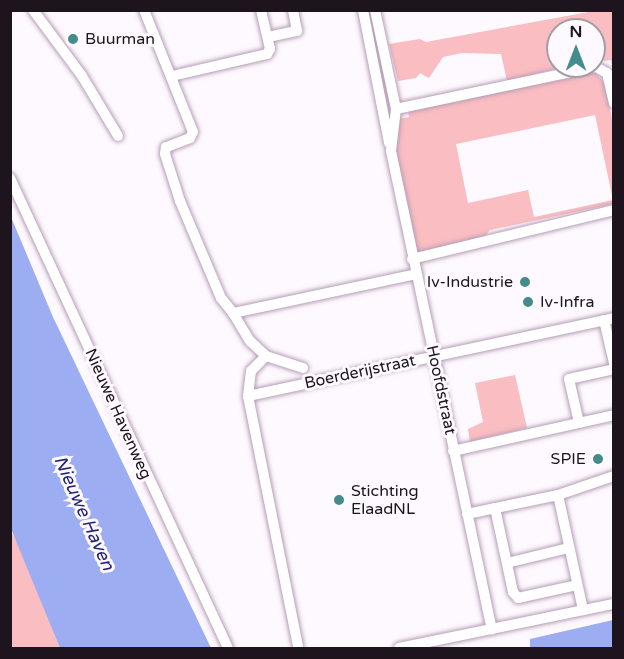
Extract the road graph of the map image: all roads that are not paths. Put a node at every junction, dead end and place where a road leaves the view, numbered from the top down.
1 (33, 10) edge
2 (144, 10) edge
3 (261, 10) edge
4 (293, 10) edge
5 (363, 10) edge
6 (375, 10) edge
7 (379, 32) junction
8 (368, 35) junction
9 (268, 37) junction
10 (172, 76) junction
11 (614, 103) edge
12 (396, 109) junction
13 (118, 136) dead end
14 (391, 151) junction
15 (10, 178) edge
16 (614, 210) edge
17 (412, 259) junction
18 (416, 274) junction
19 (233, 313) junction
20 (609, 319) edge
21 (266, 356) junction
22 (434, 356) junction
23 (614, 363) edge
24 (303, 368) dead end
25 (614, 369) edge
26 (248, 396) junction
27 (614, 415) edge
28 (579, 423) junction
29 (453, 451) junction
30 (614, 476) edge
31 (558, 495) junction
32 (495, 508) junction
33 (467, 514) junction
34 (569, 549) junction
35 (507, 563) junction
36 (577, 585) junction
37 (614, 604) edge
38 (583, 610) junction
39 (492, 629) junction
40 (228, 648) edge
41 (296, 648) edge
42 (399, 648) edge

1 - 13 street
2 - 10 street
3 - 9 street
4 - 9 street
5 - 8 street, Hoofdstraat
6 - 7 street, Hoofdstraat
7 - 8 street
7 - 12 street, Hoofdstraat
8 - 14 street, Hoofdstraat
9 - 10 street
10 - 19 street
11 - 12 street
12 - 14 street, Hoofdstraat
14 - 17 street, Hoofdstraat
15 - 40 street, Nieuwe Havenweg
16 - 17 street
17 - 18 street, Hoofdstraat
18 - 19 street
18 - 22 street, Hoofdstraat
19 - 21 street
20 - 22 street, Boerderijstraat
20 - 23 street
21 - 24 street
21 - 26 street
22 - 26 street, Boerderijstraat
22 - 29 street, Hoofdstraat
25 - 28 street
26 - 41 street
27 - 28 street
28 - 29 street
29 - 33 street, Hoofdstraat
30 - 31 street
31 - 32 street
31 - 34 street
32 - 33 street
32 - 35 street
33 - 39 street, Hoofdstraat
34 - 35 street
34 - 36 street
35 - 36 street
36 - 38 street
37 - 38 street
38 - 39 street
39 - 42 street

